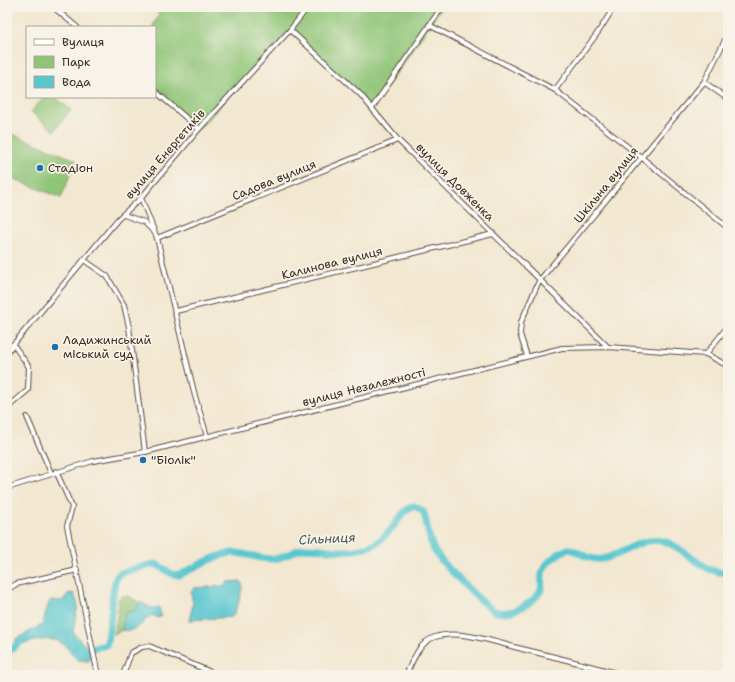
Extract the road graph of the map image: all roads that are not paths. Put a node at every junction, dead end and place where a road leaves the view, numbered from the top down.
1 (53, 7) edge
2 (308, 7) edge
3 (442, 7) edge
4 (614, 7) edge
5 (429, 25) junction
6 (76, 26) edge
7 (290, 30) junction
8 (728, 34) edge
9 (704, 82) junction
10 (555, 90) junction
11 (156, 92) edge
12 (728, 99) edge
13 (372, 108) junction
14 (199, 129) junction
15 (398, 140) junction
16 (642, 157) junction
17 (141, 198) junction
18 (124, 215) junction
19 (728, 228) edge
20 (494, 234) junction
21 (156, 236) junction
22 (84, 260) junction
23 (540, 281) junction
24 (176, 311) junction
25 (728, 326) edge
26 (13, 344) junction
27 (608, 347) junction
28 (7, 352) edge
29 (706, 354) junction
30 (527, 356) junction
31 (728, 366) edge
32 (7, 408) edge
33 (27, 417) dead end
34 (208, 436) junction
35 (145, 452) junction
36 (56, 472) junction
37 (50, 474) junction
38 (7, 488) edge
39 (77, 570) junction
40 (7, 590) edge
41 (98, 675) edge
42 (123, 675) edge
43 (218, 675) edge
44 (406, 675) edge
45 (624, 675) edge

1 - 6 street
2 - 7 street, вулиця Енергетиків
3 - 5 street
4 - 10 street
5 - 10 street
5 - 13 street
7 - 13 street, вулиця Довженка
7 - 14 street, вулиця Енергетиків
8 - 9 street, Шкільна вулиця
9 - 12 street
9 - 16 street, Шкільна вулиця
10 - 16 street
11 - 14 street
13 - 15 street, вулиця Довженка
14 - 17 street, вулиця Енергетиків
15 - 20 street, вулиця Довженка
15 - 21 street, Садова вулиця
16 - 19 street
16 - 23 street, Шкільна вулиця
17 - 18 street, вулиця Енергетиків
17 - 21 street
18 - 21 street
18 - 22 street, вулиця Енергетиків
20 - 23 street, вулиця Довженка
20 - 24 street, Калинова вулиця
21 - 24 street
22 - 26 street, вулиця Енергетиків
22 - 35 street
23 - 27 street, вулиця Довженка
23 - 30 street, Шкільна вулиця
24 - 34 street
25 - 29 street
26 - 28 street, вулиця Енергетиків
26 - 32 street
27 - 29 street, вулиця Незалежності
27 - 30 street, вулиця Незалежності
29 - 31 street, вулиця Незалежності
30 - 34 street, вулиця Незалежності
33 - 37 street
34 - 35 street, вулиця Незалежності
35 - 36 street, вулиця Незалежності
36 - 37 street, вулиця Незалежності
36 - 39 street
37 - 38 street, вулиця Незалежності
39 - 40 street
39 - 41 street
42 - 43 street
44 - 45 street

